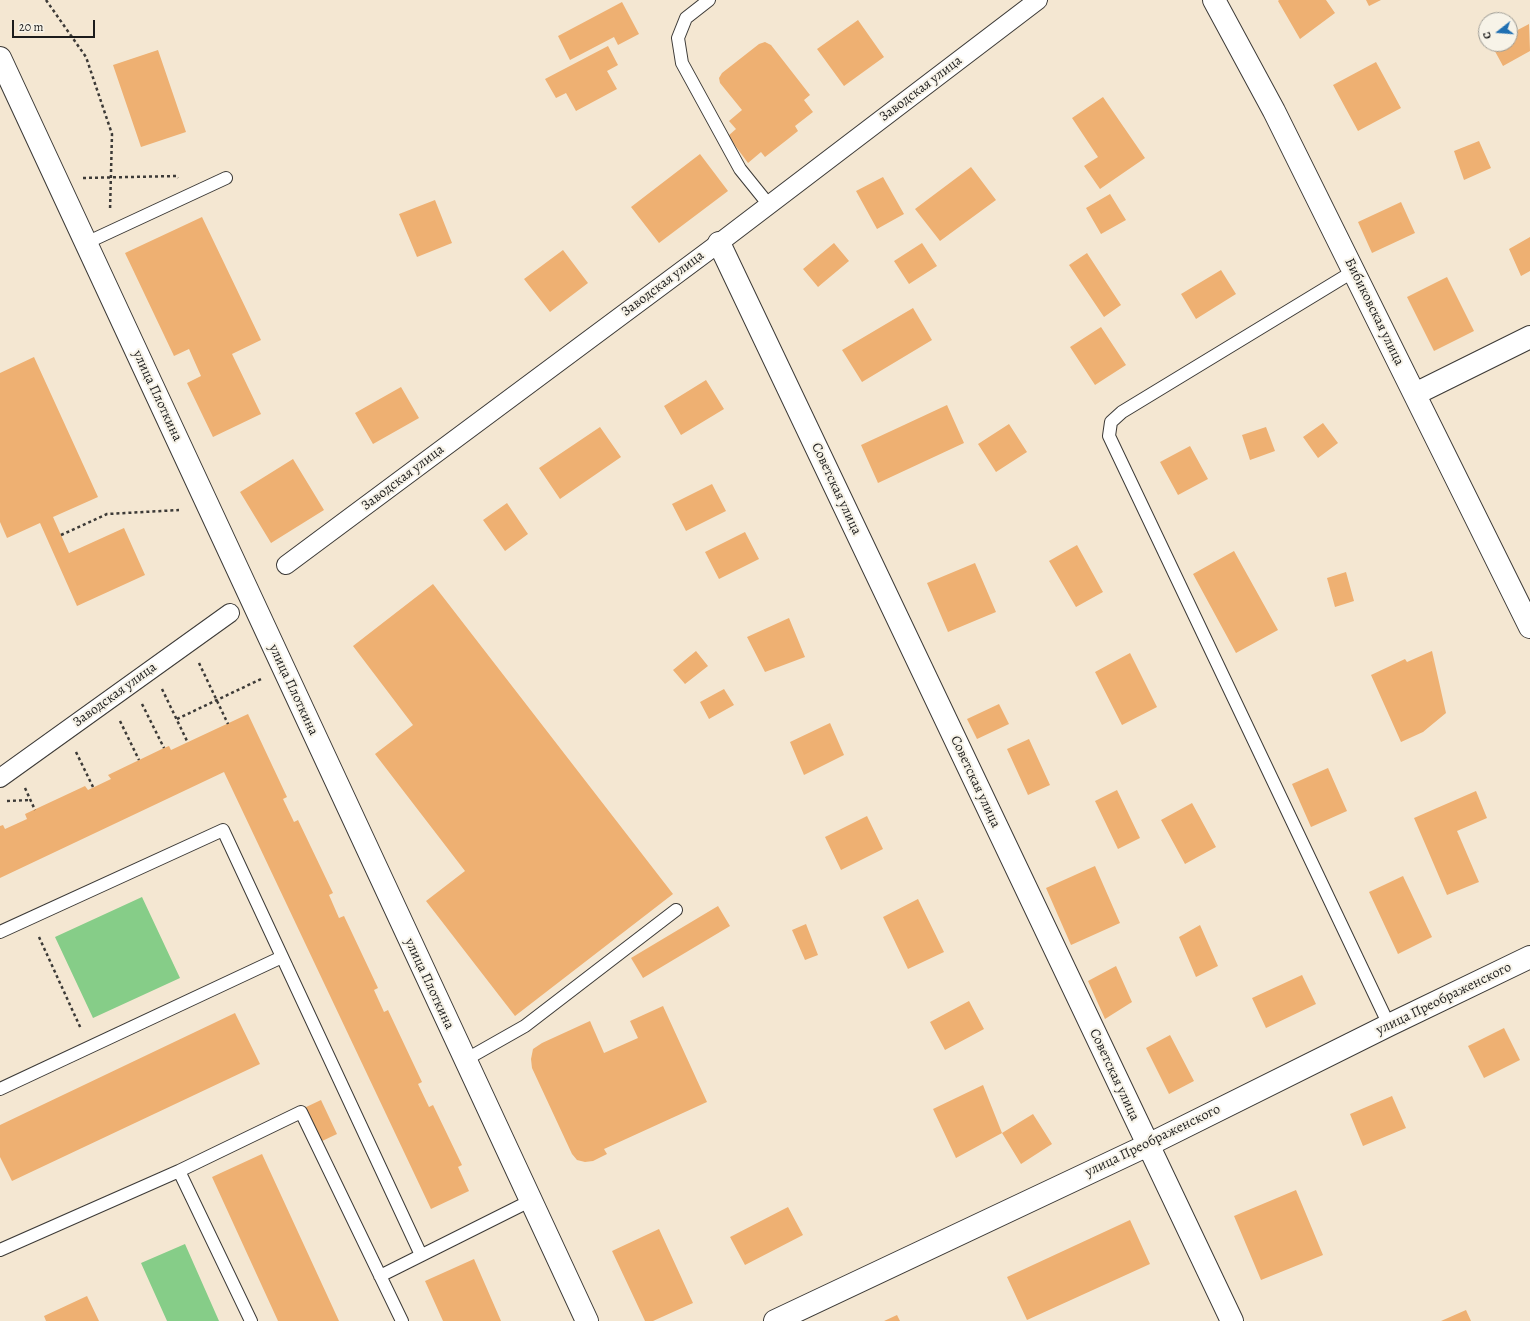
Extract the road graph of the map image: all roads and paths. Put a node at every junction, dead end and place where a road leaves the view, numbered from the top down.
1 (46, 0) edge
2 (709, 0) edge
3 (1038, 0) edge
4 (1214, 0) edge
5 (0, 58) edge
6 (111, 177) junction
7 (83, 178) dead end
8 (226, 178) dead end
9 (187, 197) junction
10 (769, 205) junction
11 (109, 232) junction
12 (86, 243) junction
13 (718, 243) junction
14 (1354, 271) junction
15 (1530, 337) edge
16 (1415, 394) junction
17 (179, 510) dead end
18 (61, 535) dead end
19 (286, 565) dead end
20 (230, 613) dead end
21 (1530, 627) edge
22 (189, 642) junction
23 (153, 668) junction
24 (261, 679) dead end
25 (133, 683) junction
26 (110, 699) junction
27 (217, 700) junction
28 (177, 719) junction
29 (228, 724) dead end
30 (66, 731) junction
31 (188, 743) dead end
32 (164, 748) dead end
33 (138, 760) dead end
34 (0, 778) edge
35 (93, 788) dead end
36 (30, 800) dead end
37 (0, 801) edge
38 (676, 910) dead end
39 (30, 918) junction
40 (0, 932) edge
41 (282, 957) junction
42 (1530, 957) edge
43 (1389, 1025) junction
44 (89, 1047) junction
45 (465, 1060) junction
46 (0, 1089) edge
47 (1148, 1145) junction
48 (179, 1171) junction
49 (530, 1201) junction
50 (0, 1250) edge
51 (421, 1255) junction
52 (380, 1276) junction
53 (251, 1321) edge
54 (402, 1321) edge
55 (587, 1321) edge
56 (775, 1321) edge
57 (1232, 1321) edge

1 - 6 path
2 - 10 lane
3 - 10 street, Заводская улица
4 - 14 street, Бибиковская улица
5 - 12 street, улица Плоткина
6 - 7 path
6 - 9 path
6 - 11 path
8 - 9 lane
9 - 11 lane
10 - 13 street, Заводская улица
11 - 12 lane
12 - 45 street, улица Плоткина
13 - 19 street, Заводская улица
13 - 47 street, Советская улица
14 - 16 street, Бибиковская улица
14 - 43 lane
15 - 16 street
16 - 21 street, Бибиковская улица
17 - 18 path
20 - 22 street, Заводская улица
22 - 23 street, Заводская улица
22 - 27 path
23 - 25 street, Заводская улица
23 - 28 path
24 - 27 path
25 - 26 street, Заводская улица
25 - 32 path
26 - 30 street, Заводская улица
26 - 33 path
27 - 28 path
27 - 29 path
28 - 31 path
30 - 34 street, Заводская улица
30 - 35 path
36 - 37 path
38 - 45 lane
39 - 40 lane
39 - 41 lane
39 - 44 path
41 - 44 lane
41 - 51 lane
42 - 43 street, улица Преображенского
43 - 47 street, улица Преображенского
44 - 46 lane
45 - 49 street, улица Плоткина
47 - 56 street, улица Преображенского
47 - 57 street, Советская улица
48 - 50 lane
48 - 52 lane
48 - 53 lane
49 - 51 lane
49 - 55 street, улица Плоткина
51 - 52 lane
52 - 54 lane

